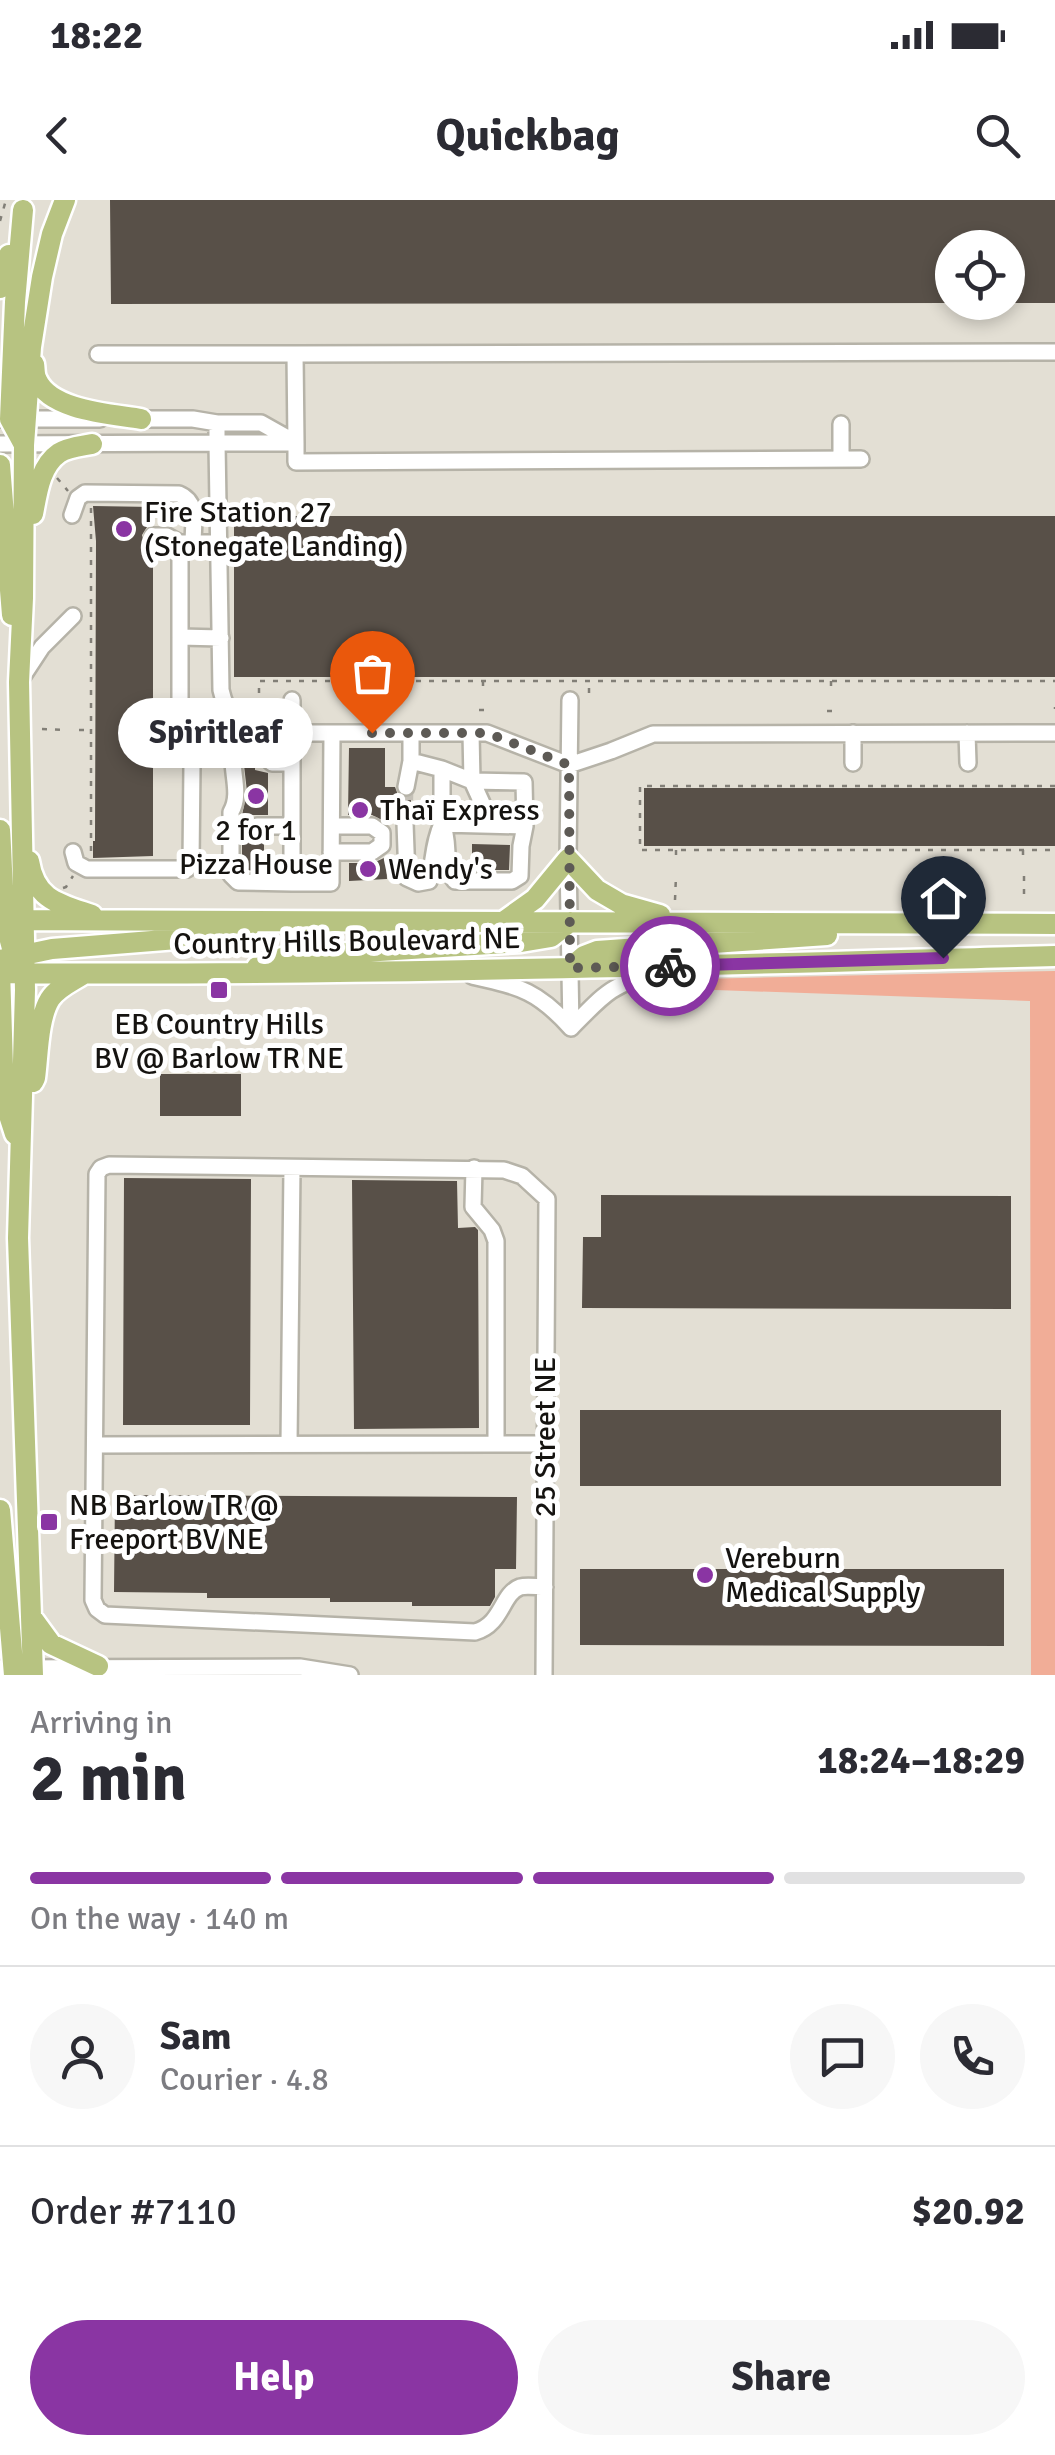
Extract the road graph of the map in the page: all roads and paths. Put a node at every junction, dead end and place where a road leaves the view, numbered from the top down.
1 (65, 200) edge
2 (18, 203) edge
3 (0, 221) edge
4 (0, 288) edge
5 (31, 347) junction
6 (1055, 352) edge
7 (98, 354) dead end
8 (295, 354) junction
9 (12, 419) edge
10 (141, 419) junction
11 (217, 423) junction
12 (841, 424) dead end
13 (217, 443) junction
14 (296, 443) junction
15 (0, 444) edge
16 (92, 444) junction
17 (24, 445) junction
18 (841, 459) junction
19 (861, 459) dead end
20 (0, 465) edge
21 (52, 474) dead end
22 (72, 494) dead end
23 (91, 504) dead end
24 (72, 515) dead end
25 (153, 536) dead end
26 (186, 543) junction
27 (220, 543) junction
28 (24, 560) junction
29 (73, 616) dead end
30 (180, 638) junction
31 (220, 638) junction
32 (483, 681) junction
33 (590, 681) junction
34 (831, 681) junction
35 (1055, 681) edge
36 (18, 682) junction
37 (258, 693) dead end
38 (589, 693) dead end
39 (831, 693) dead end
40 (483, 694) dead end
41 (292, 700) dead end
42 (570, 700) dead end
43 (262, 707) dead end
44 (42, 729) dead end
45 (260, 729) junction
46 (65, 730) dead end
47 (79, 730) dead end
48 (91, 730) junction
49 (1055, 732) edge
50 (180, 733) junction
51 (292, 733) junction
52 (332, 733) junction
53 (411, 733) junction
54 (470, 733) junction
55 (852, 733) junction
56 (968, 733) junction
57 (412, 761) junction
58 (292, 763) junction
59 (852, 763) dead end
60 (968, 763) dead end
61 (569, 765) junction
62 (442, 768) junction
63 (472, 781) junction
64 (1055, 786) edge
65 (406, 787) tunnel mouth
66 (22, 812) junction
67 (482, 814) junction
68 (406, 823) tunnel mouth
69 (442, 824) junction
70 (257, 826) dead end
71 (292, 826) junction
72 (332, 826) junction
73 (525, 826) junction
74 (0, 830) edge
75 (676, 850) junction
76 (1023, 850) junction
77 (1055, 850) edge
78 (332, 852) junction
79 (79, 855) joint
80 (568, 859) junction
81 (676, 862) dead end
82 (1024, 862) dead end
83 (76, 872) dead end
84 (676, 876) dead end
85 (1024, 876) dead end
86 (292, 883) junction
87 (52, 890) dead end
88 (676, 900) dead end
89 (1024, 900) dead end
90 (108, 920) junction
91 (268, 922) junction
92 (502, 922) junction
93 (570, 922) junction
94 (686, 922) junction
95 (888, 923) junction
96 (1055, 924) edge
97 (8, 925) edge
98 (1055, 956) edge
99 (9, 965) edge
100 (682, 965) junction
101 (570, 968) junction
102 (446, 970) junction
103 (241, 973) junction
104 (84, 974) junction
105 (572, 1028) junction
106 (22, 1095) junction
107 (20, 1150) junction
108 (292, 1168) junction
109 (474, 1168) junction
110 (289, 1444) junction
111 (496, 1444) junction
112 (545, 1444) junction
113 (96, 1445) junction
114 (0, 1510) edge
115 (544, 1587) junction
116 (32, 1618) junction
117 (98, 1666) junction
118 (18, 1671) edge
119 (350, 1675) edge
120 (544, 1675) edge

1 - 5 main road
2 - 3 path
2 - 4 main road
2 - 9 main road
5 - 9 main road
5 - 10 main road
6 - 8 street
7 - 8 street
8 - 14 street
9 - 10 street
9 - 17 main road
10 - 11 street
11 - 13 street
11 - 14 street
12 - 18 street
13 - 14 street
13 - 16 street
13 - 27 street
14 - 18 street
15 - 17 street
16 - 17 street
16 - 28 main road
17 - 28 main road
18 - 19 street
20 - 36 main road
21 - 22 path
23 - 48 path
24 - 26 street
25 - 26 street
26 - 27 street
26 - 30 street
27 - 31 street
28 - 36 main road
29 - 36 street
30 - 31 street
30 - 50 street
31 - 45 street
32 - 33 path
32 - 37 path
32 - 40 path
33 - 34 path
33 - 38 path
34 - 35 path
34 - 39 path
36 - 66 main road
41 - 51 street
42 - 61 street
43 - 45 path
44 - 46 path
45 - 50 street
45 - 51 street
47 - 48 path
48 - 79 path
49 - 56 street
50 - 79 street
51 - 52 street
51 - 58 street
52 - 53 street
52 - 72 street
53 - 54 street
53 - 57 street
54 - 61 street
54 - 63 street
55 - 56 street
55 - 59 street
55 - 61 street
56 - 60 street
57 - 62 street
57 - 65 street
58 - 71 street
58 - 86 street
61 - 80 street
62 - 63 street
62 - 69 street
63 - 67 street
63 - 73 street
64 - 75 path
66 - 90 main road
66 - 97 main road
67 - 69 street
67 - 73 street
68 - 69 street
69 - 73 street
70 - 71 street
71 - 86 street
72 - 78 street
72 - 78 street
74 - 97 main road
75 - 76 path
75 - 81 path
76 - 77 path
76 - 82 path
78 - 86 street
80 - 92 main road
80 - 93 street
80 - 94 main road
83 - 87 path
84 - 88 path
85 - 89 path
90 - 91 main road, Country Hills Boulevard NE
90 - 97 main road, Country Hills Boulevard NE
91 - 92 main road, Country Hills Boulevard NE
91 - 99 main road
92 - 93 main road, Country Hills Boulevard NE
93 - 94 main road, Country Hills Boulevard NE
93 - 101 street
93 - 103 main road
94 - 95 main road, Country Hills Boulevard NE
95 - 96 main road, Country Hills Boulevard NE
95 - 101 main road
97 - 99 main road
98 - 100 main road, Country Hills Boulevard NE
99 - 104 main road, Country Hills Boulevard NE
99 - 106 main road
99 - 107 main road
100 - 101 main road, Country Hills Boulevard NE
100 - 105 street
101 - 102 main road, Country Hills Boulevard NE
101 - 105 street
102 - 103 main road, Country Hills Boulevard NE
102 - 105 street
103 - 104 main road, Country Hills Boulevard NE
104 - 106 main road
106 - 107 main road
107 - 116 main road
108 - 109 street
108 - 110 street
108 - 113 street
109 - 111 street
109 - 112 street, 25 Street NE
110 - 111 street
110 - 113 street
111 - 112 street
112 - 115 street, 25 Street NE
113 - 115 street
114 - 118 main road
115 - 120 street, 25 Street NE
116 - 117 main road
116 - 118 main road
117 - 118 street
117 - 119 street

